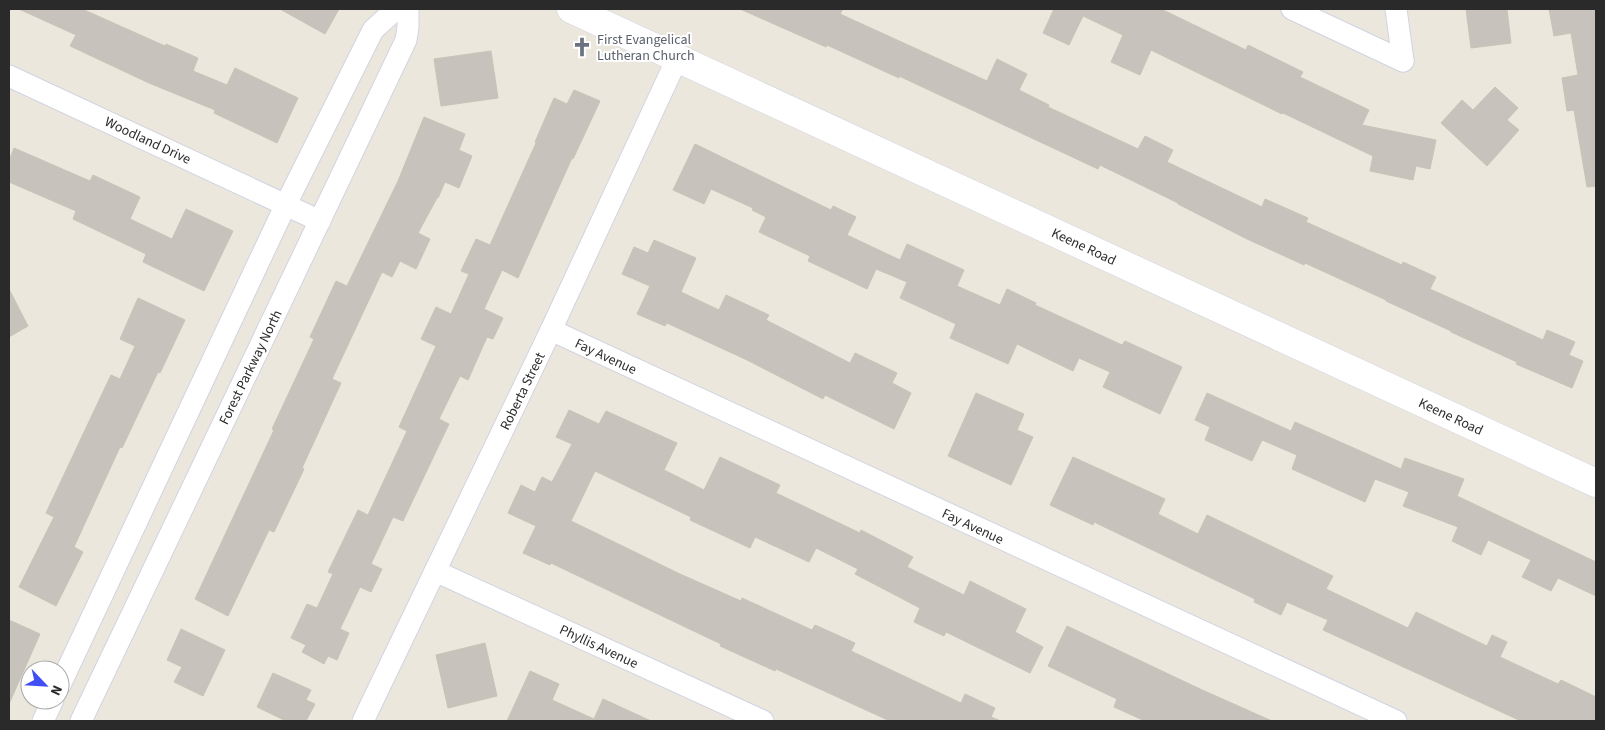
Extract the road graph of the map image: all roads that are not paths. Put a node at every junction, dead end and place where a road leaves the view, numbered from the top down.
1 (396, 9) edge
2 (408, 9) edge
3 (571, 9) edge
4 (1292, 9) edge
5 (1396, 9) edge
6 (677, 59) junction
7 (9, 76) edge
8 (286, 204) junction
9 (320, 221) junction
10 (550, 330) junction
11 (1596, 483) edge
12 (435, 571) junction
13 (70, 664) edge
14 (81, 721) edge
15 (363, 721) edge
16 (763, 721) edge
17 (1396, 721) edge

1 - 8 street
2 - 9 street, Forest Parkway North
3 - 6 main road, Keene Road
4 - 5 street
6 - 10 street, Roberta Street
6 - 11 main road, Keene Road
7 - 8 street, Woodland Drive
8 - 9 street, Woodland Drive
8 - 13 street
9 - 14 street, Forest Parkway North
10 - 12 street, Roberta Street
10 - 17 street, Fay Avenue
12 - 15 street, Roberta Street
12 - 16 street, Phyllis Avenue

